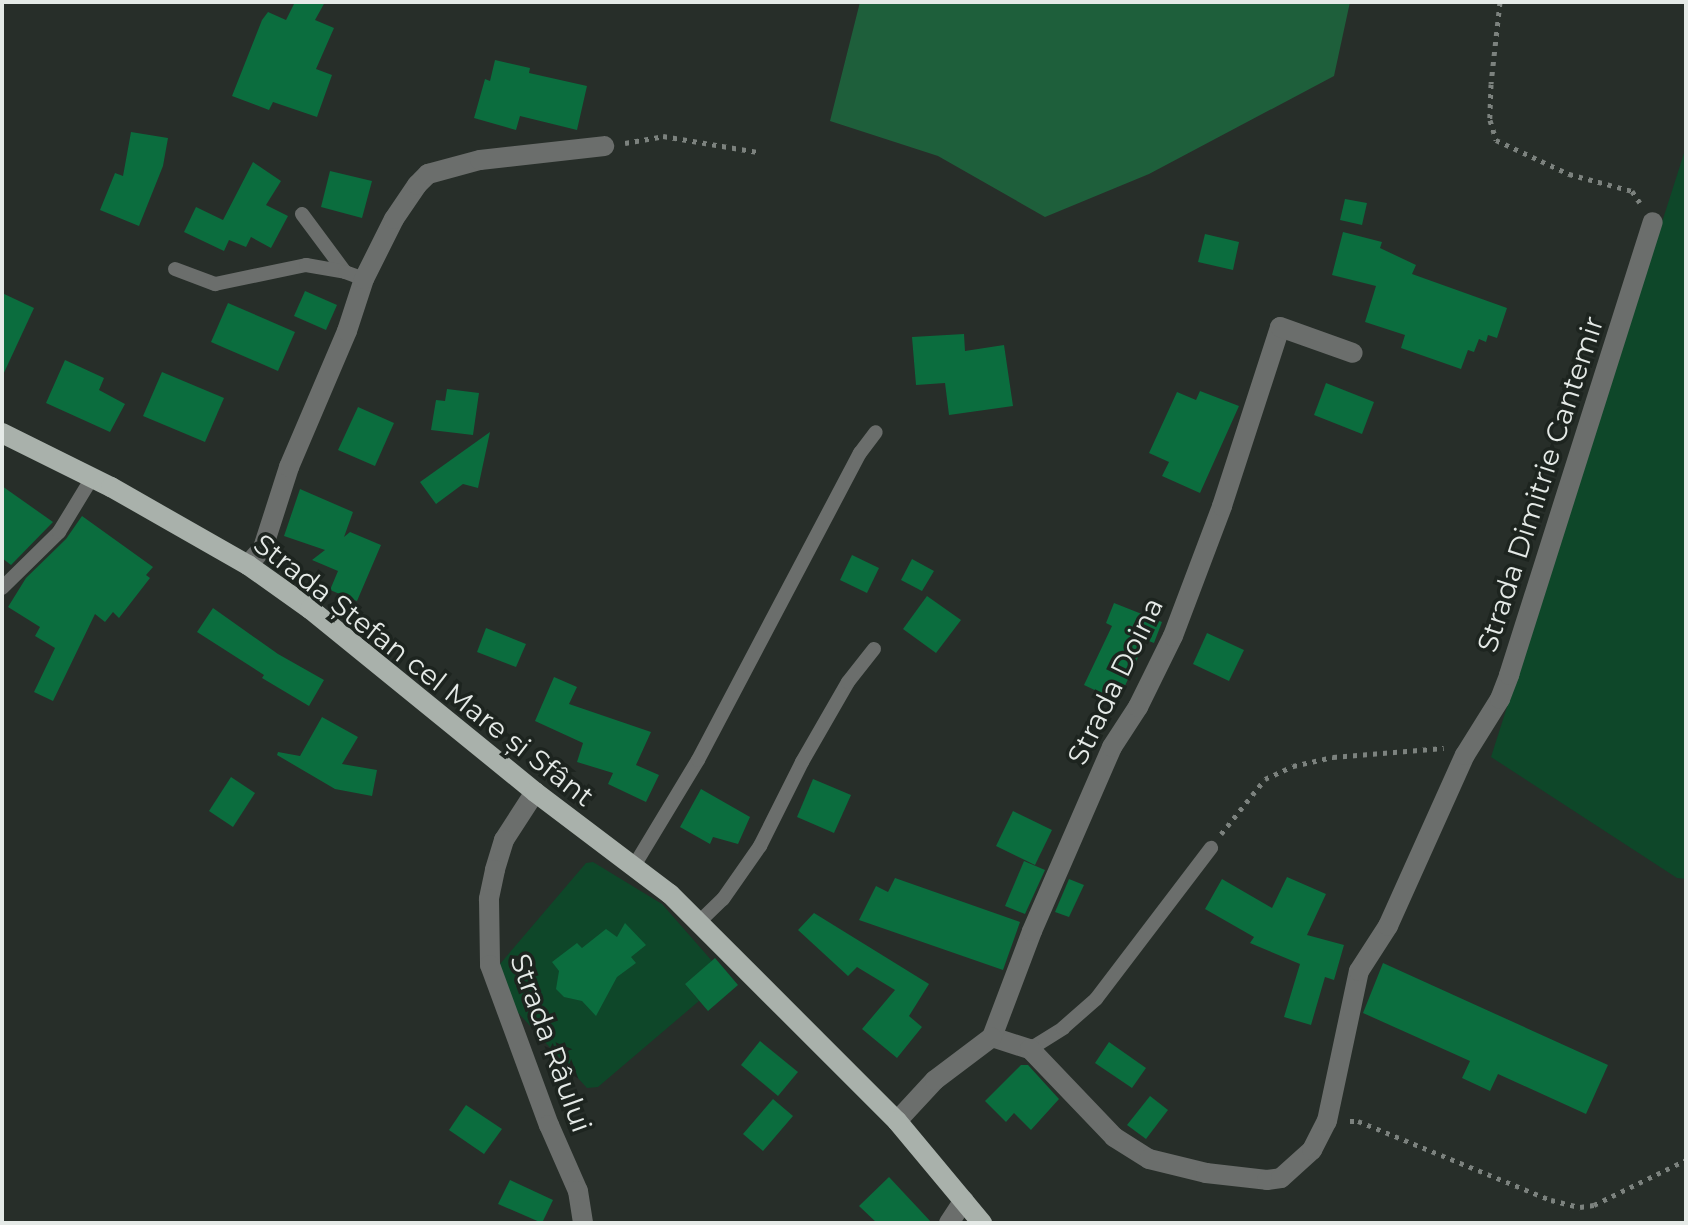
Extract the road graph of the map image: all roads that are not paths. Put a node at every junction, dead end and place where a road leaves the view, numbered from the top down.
1 (604, 146) road end
2 (302, 214) dead end
3 (1653, 222) road end
4 (175, 269) dead end
5 (354, 276) junction
6 (1353, 353) dead end
7 (876, 432) dead end
8 (2, 433) edge
9 (92, 478) junction
10 (248, 565) junction
11 (2, 588) edge
12 (874, 649) dead end
13 (535, 792) junction
14 (1211, 848) road end
15 (634, 866) junction
16 (699, 922) junction
17 (992, 1037) junction
18 (1030, 1049) junction
19 (897, 1121) junction
20 (964, 1200) junction
21 (583, 1223) edge
22 (949, 1223) edge
23 (982, 1223) edge

1 - 5 street
2 - 5 lane
3 - 18 street, Strada Dimitrie Cantemir
4 - 5 lane
5 - 10 street
6 - 17 street, Strada Doina
7 - 15 lane
8 - 9 main road, Strada Ștefan cel Mare și Sfânt
9 - 10 main road, Strada Ștefan cel Mare și Sfânt
9 - 11 lane
10 - 13 main road, Strada Ștefan cel Mare și Sfânt
12 - 16 lane
13 - 15 main road, Strada Ștefan cel Mare și Sfânt
13 - 21 street, Strada Râului
14 - 18 lane
15 - 16 main road, Strada Ștefan cel Mare și Sfânt
16 - 19 main road, Strada Ștefan cel Mare și Sfânt
17 - 18 street, Strada Dimitrie Cantemir
17 - 19 street
19 - 20 main road, Strada Ștefan cel Mare și Sfânt
20 - 22 street
20 - 23 main road, Strada Ștefan cel Mare și Sfânt

